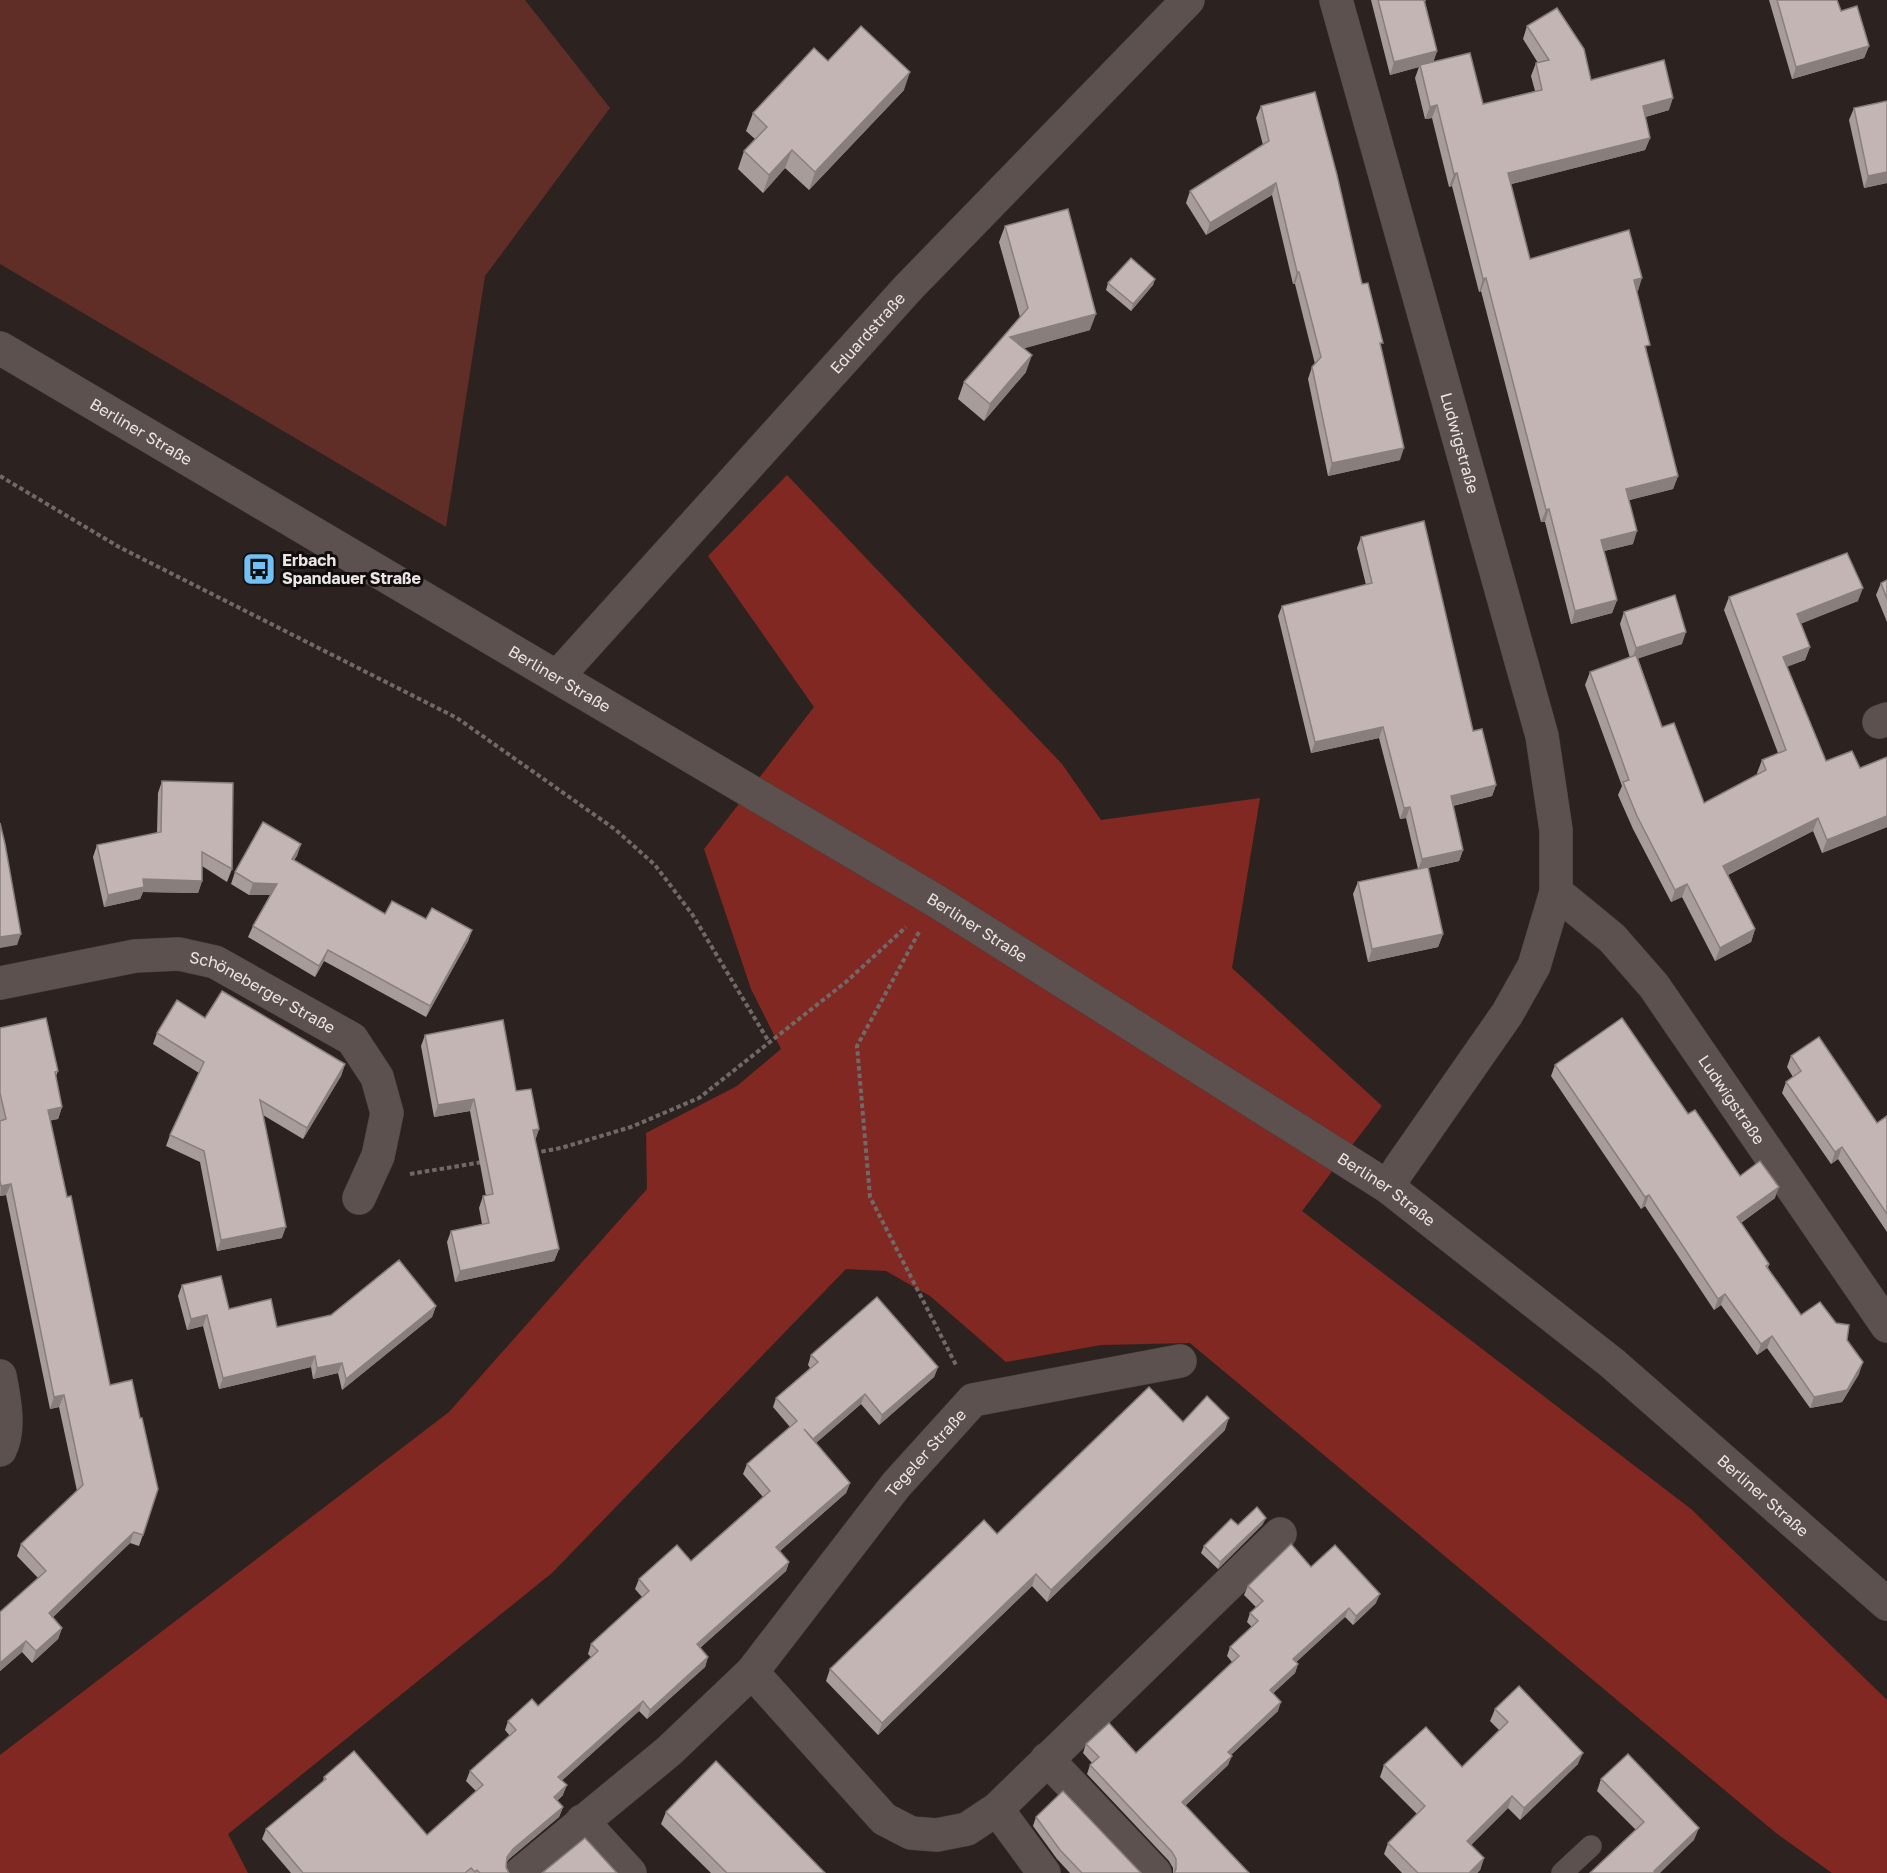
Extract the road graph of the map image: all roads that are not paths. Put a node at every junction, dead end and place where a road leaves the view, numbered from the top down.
1 (1188, 0) edge
2 (1336, 0) edge
3 (0, 348) edge
4 (558, 676) junction
5 (1556, 892) junction
6 (0, 983) edge
7 (1388, 1187) junction
8 (363, 1190) road end
9 (1887, 1326) edge
10 (1180, 1361) dead end
11 (0, 1376) edge
12 (0, 1450) edge
13 (1280, 1534) dead end
14 (1887, 1604) edge
15 (752, 1672) junction
16 (1047, 1759) junction
17 (997, 1809) junction
18 (582, 1821) junction
19 (1591, 1846) dead end
20 (521, 1873) edge
21 (630, 1873) edge
22 (1044, 1873) edge
23 (1155, 1873) edge
24 (1562, 1873) edge

1 - 4 street, Eduardstraße
2 - 5 street, Ludwigstraße
3 - 4 street, Berliner Straße
4 - 7 street, Berliner Straße
5 - 7 street, Ludwigstraße
5 - 9 street, Ludwigstraße
6 - 8 street, Schöneberger Straße
7 - 14 street, Berliner Straße
10 - 15 street, Tegeler Straße
11 - 12 street
13 - 16 street
15 - 17 street
15 - 18 street, Tegeler Straße
16 - 17 street
16 - 23 street
17 - 22 street
18 - 20 street, Tegeler Straße
18 - 21 street
19 - 24 lane

